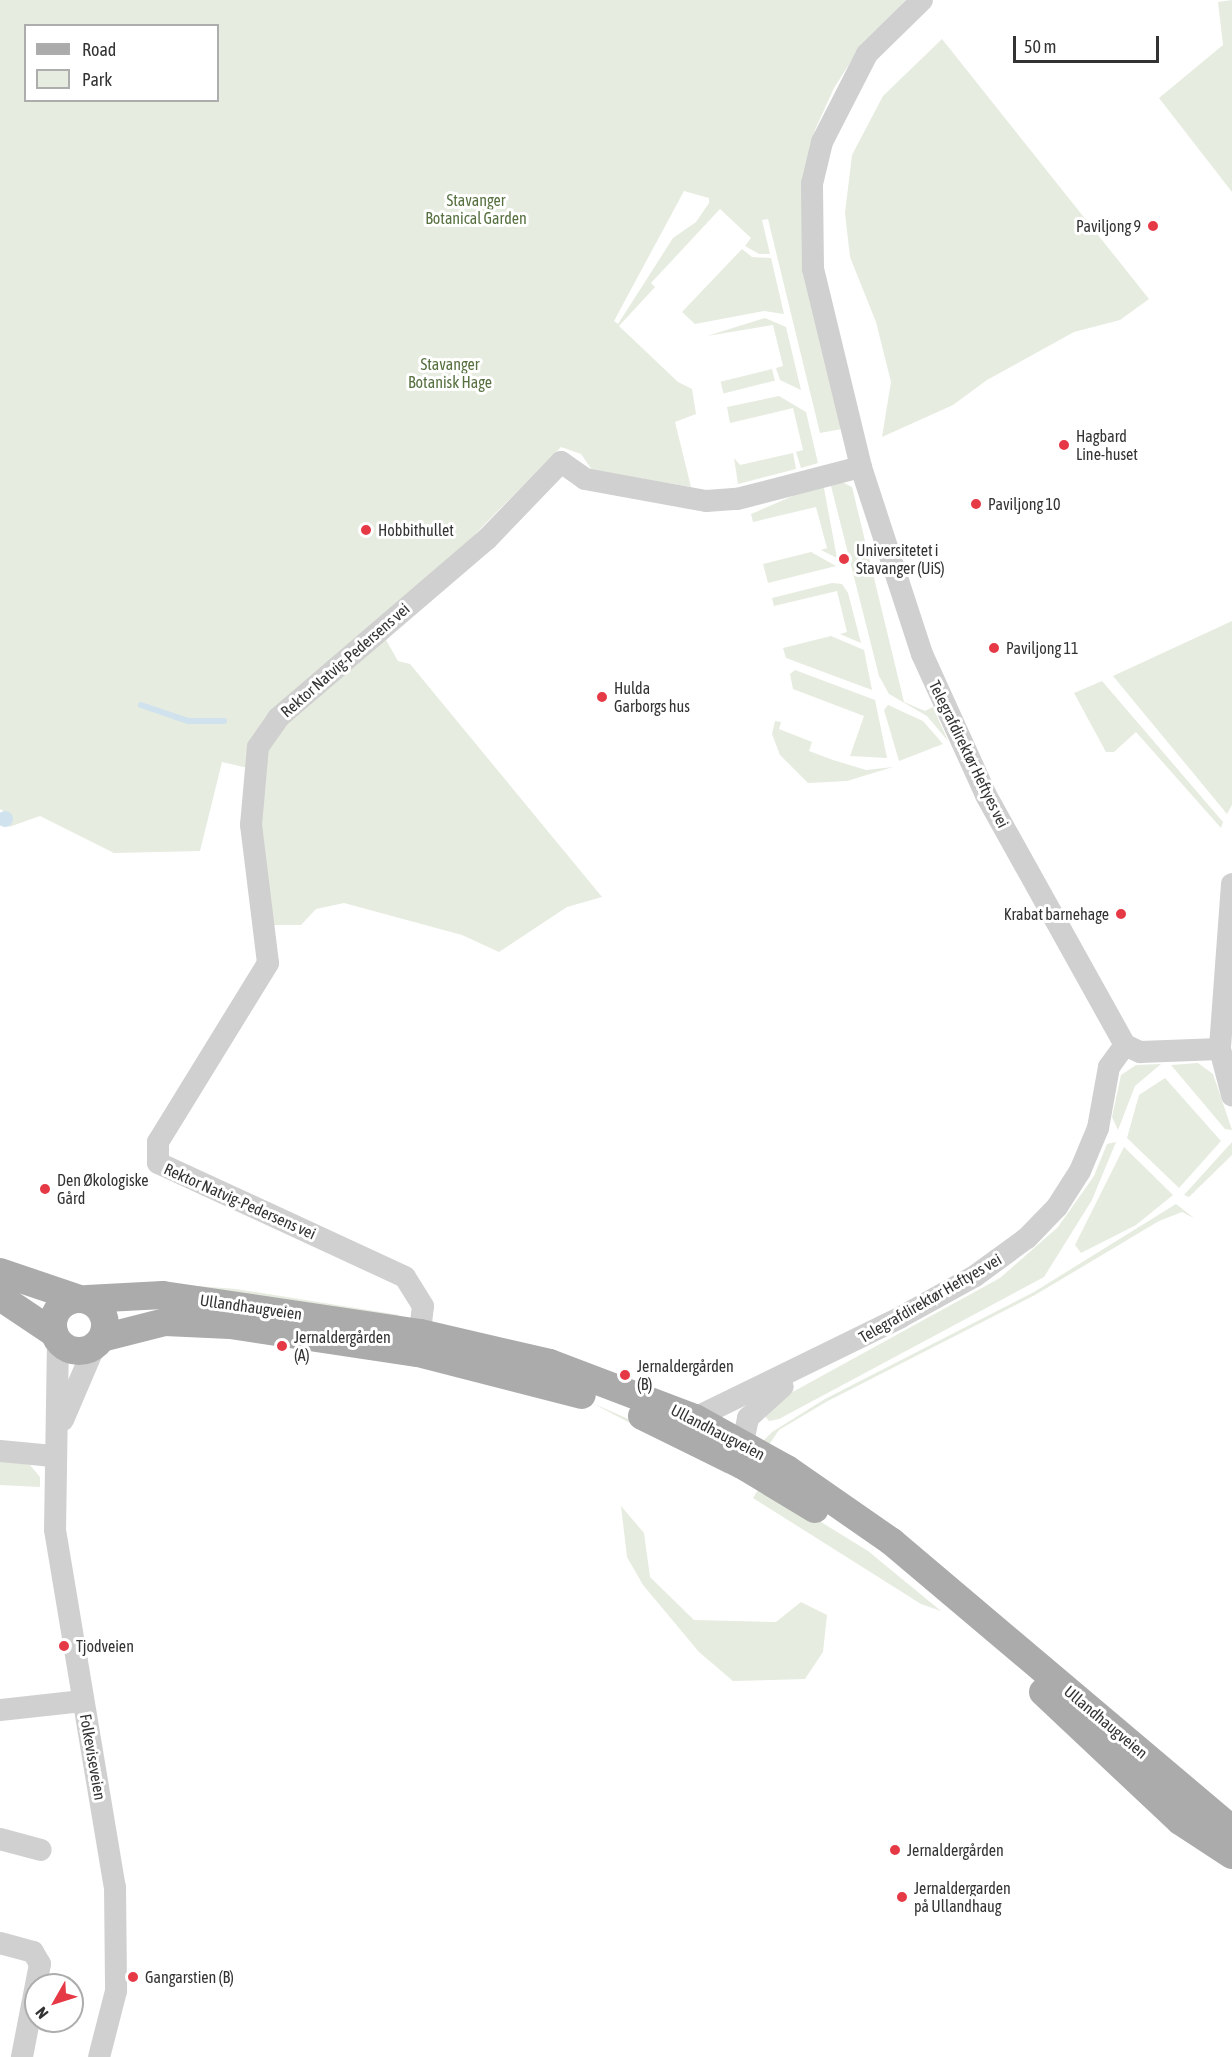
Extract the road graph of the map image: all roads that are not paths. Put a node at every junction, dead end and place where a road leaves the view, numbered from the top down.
1 (922, 0) edge
2 (861, 467) junction
3 (1232, 884) edge
4 (1125, 1045) junction
5 (1220, 1049) junction
6 (1232, 1095) edge
7 (0, 1272) edge
8 (0, 1297) edge
9 (82, 1299) junction
10 (56, 1336) junction
11 (99, 1341) junction
12 (419, 1343) junction
13 (800, 1371) junction
14 (696, 1418) junction
15 (743, 1442) junction
16 (0, 1451) edge
17 (53, 1456) junction
18 (83, 1701) junction
19 (0, 1710) edge
20 (1232, 1829) edge
21 (0, 1839) edge
22 (41, 1850) dead end
23 (1232, 1855) edge
24 (0, 1943) edge
25 (22, 2057) edge
26 (99, 2057) edge

1 - 2 street, Telegrafdirektør Heftyes vei
2 - 4 street, Telegrafdirektør Heftyes vei
2 - 12 street, Rektor Natvig-Pedersens vei
3 - 5 street
4 - 5 street
4 - 13 street, Telegrafdirektør Heftyes vei
5 - 6 street
7 - 9 main road, Ullandhaugveien
8 - 10 main road
9 - 10 main road
9 - 11 main road
9 - 12 main road, Ullandhaugveien
10 - 11 main road
10 - 17 street, Folkeviseveien
11 - 12 main road, Ullandhaugveien
11 - 17 street, Folkeviseveien
12 - 14 main road, Ullandhaugveien
12 - 23 main road, Ullandhaugveien
13 - 14 street, Telegrafdirektør Heftyes vei
13 - 15 street, Telegrafdirektør Heftyes vei
14 - 15 main road, Ullandhaugveien
15 - 20 main road, Ullandhaugveien
16 - 17 street
17 - 18 street, Folkeviseveien
18 - 19 street
18 - 26 street, Folkeviseveien
21 - 22 street
24 - 25 street

